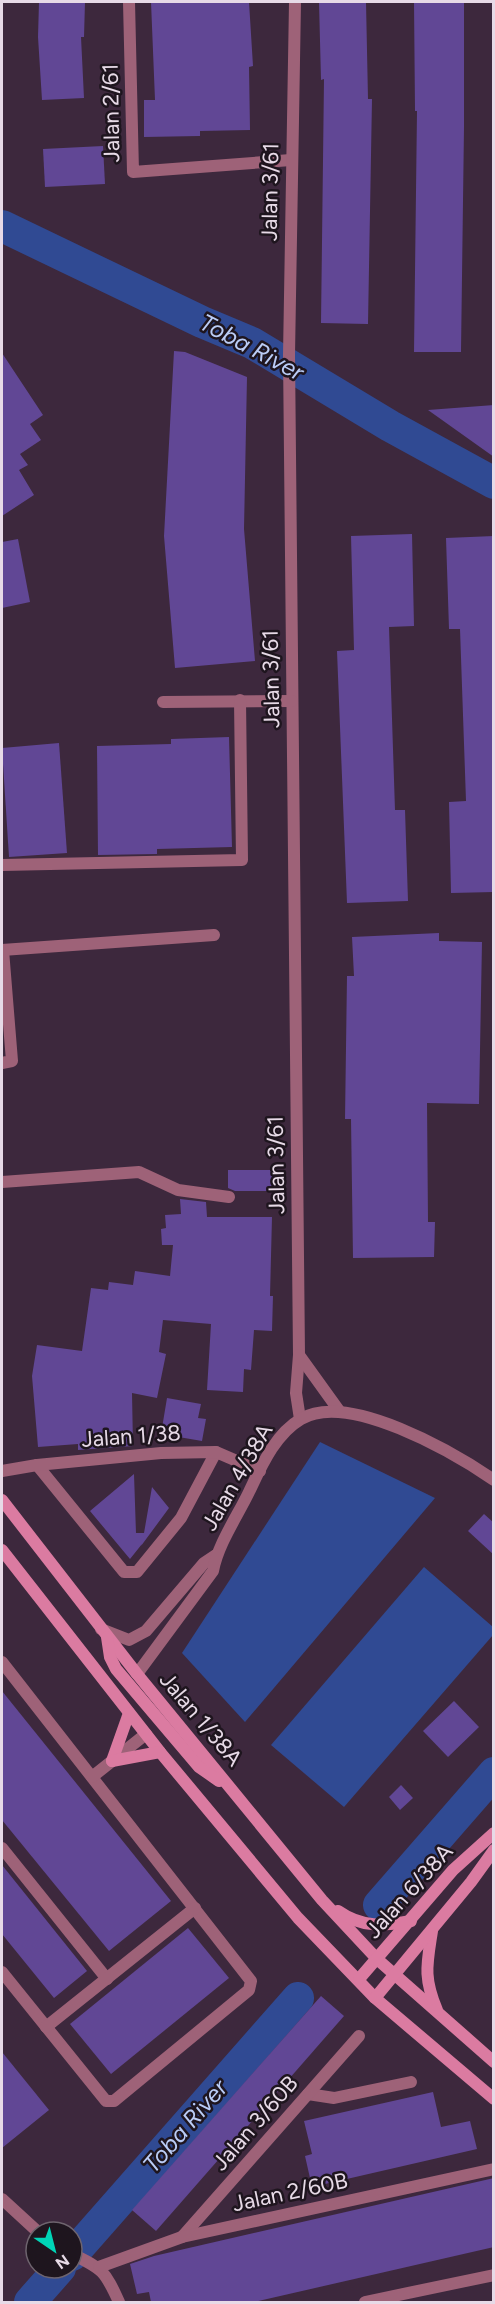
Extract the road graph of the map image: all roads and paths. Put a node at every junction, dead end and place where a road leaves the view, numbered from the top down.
1 (129, 2) edge
2 (295, 2) edge
3 (291, 160) junction
4 (240, 700) junction
5 (292, 701) junction
6 (163, 702) dead end
7 (2, 865) edge
8 (214, 935) dead end
9 (2, 950) edge
10 (2, 1063) edge
11 (2, 1182) edge
12 (229, 1197) dead end
13 (299, 1355) junction
14 (340, 1412) junction
15 (300, 1419) junction
16 (216, 1452) junction
17 (37, 1464) junction
18 (2, 1471) edge
19 (260, 1471) junction
20 (494, 1480) edge
21 (2, 1500) edge
22 (2, 1550) edge
23 (216, 1555) junction
24 (104, 1633) junction
25 (2, 1662) edge
26 (137, 1674) junction
27 (129, 1713) junction
28 (161, 1722) junction
29 (146, 1734) junction
30 (160, 1752) junction
31 (112, 1761) junction
32 (92, 1777) junction
33 (234, 1791) junction
34 (494, 1833) edge
35 (2, 1848) edge
36 (494, 1850) edge
37 (322, 1900) junction
38 (195, 1908) junction
39 (411, 1921) junction
40 (432, 1929) junction
41 (377, 1959) junction
42 (2, 1972) edge
43 (395, 1975) junction
44 (106, 1979) junction
45 (359, 1979) junction
46 (375, 1998) junction
47 (439, 2016) junction
48 (46, 2027) junction
49 (359, 2036) dead end
50 (494, 2062) edge
51 (411, 2082) dead end
52 (308, 2094) junction
53 (494, 2099) edge
54 (494, 2169) edge
55 (2, 2199) edge
56 (25, 2220) edge
57 (182, 2237) junction
58 (84, 2259) edge
59 (94, 2264) junction
60 (494, 2275) edge
61 (119, 2302) edge
62 (365, 2302) edge

1 - 3 street, Jalan 2/61
2 - 3 street, Jalan 3/61
3 - 5 street, Jalan 3/61
4 - 5 street
4 - 6 street
4 - 7 street
5 - 13 street, Jalan 3/61
8 - 9 street
9 - 10 street
11 - 12 street
13 - 14 street
13 - 15 street, Jalan 3/61
14 - 15 street, Jalan 4/38A
14 - 20 street, Jalan 4/38A
15 - 19 street, Jalan 4/38A
16 - 17 street, Jalan 1/38
16 - 17 street
16 - 19 street, Jalan 1/38
17 - 18 street, Jalan 1/38
19 - 23 street, Jalan 4/38A
21 - 24 main road, Jalan 1/38A
22 - 27 main road
23 - 24 street, Jalan 4/38A
23 - 26 street, Jalan 4/38A
24 - 26 main road, Jalan 1/38A
24 - 28 main road
25 - 32 street
26 - 33 main road, Jalan 1/38A
27 - 29 main road
27 - 31 main road
28 - 29 main road
28 - 33 main road
29 - 30 main road
29 - 31 street
30 - 31 main road
30 - 45 main road
31 - 32 street
32 - 38 street
33 - 37 main road, Jalan 1/38A
34 - 39 main road, Jalan 6/38A
35 - 44 street
36 - 40 main road, Jalan 6/38A
37 - 39 main road
37 - 41 main road, Jalan 1/38A
38 - 44 street
38 - 48 street
39 - 41 main road, Jalan 6/38A
40 - 43 main road, Jalan 6/38A
40 - 47 main road
41 - 43 main road, Jalan 1/38A
41 - 45 main road, Jalan 6/38A
42 - 48 street
43 - 46 main road, Jalan 6/38A
43 - 47 main road, Jalan 1/38A
44 - 48 street
45 - 46 main road
46 - 53 main road
47 - 50 main road, Jalan 1/38A
49 - 52 street, Jalan 3/60B
51 - 52 street
52 - 57 street, Jalan 3/60B
54 - 57 street, Jalan 2/60B
55 - 56 street
57 - 59 street, Jalan 2/60B
58 - 59 street
59 - 61 street
60 - 62 street

